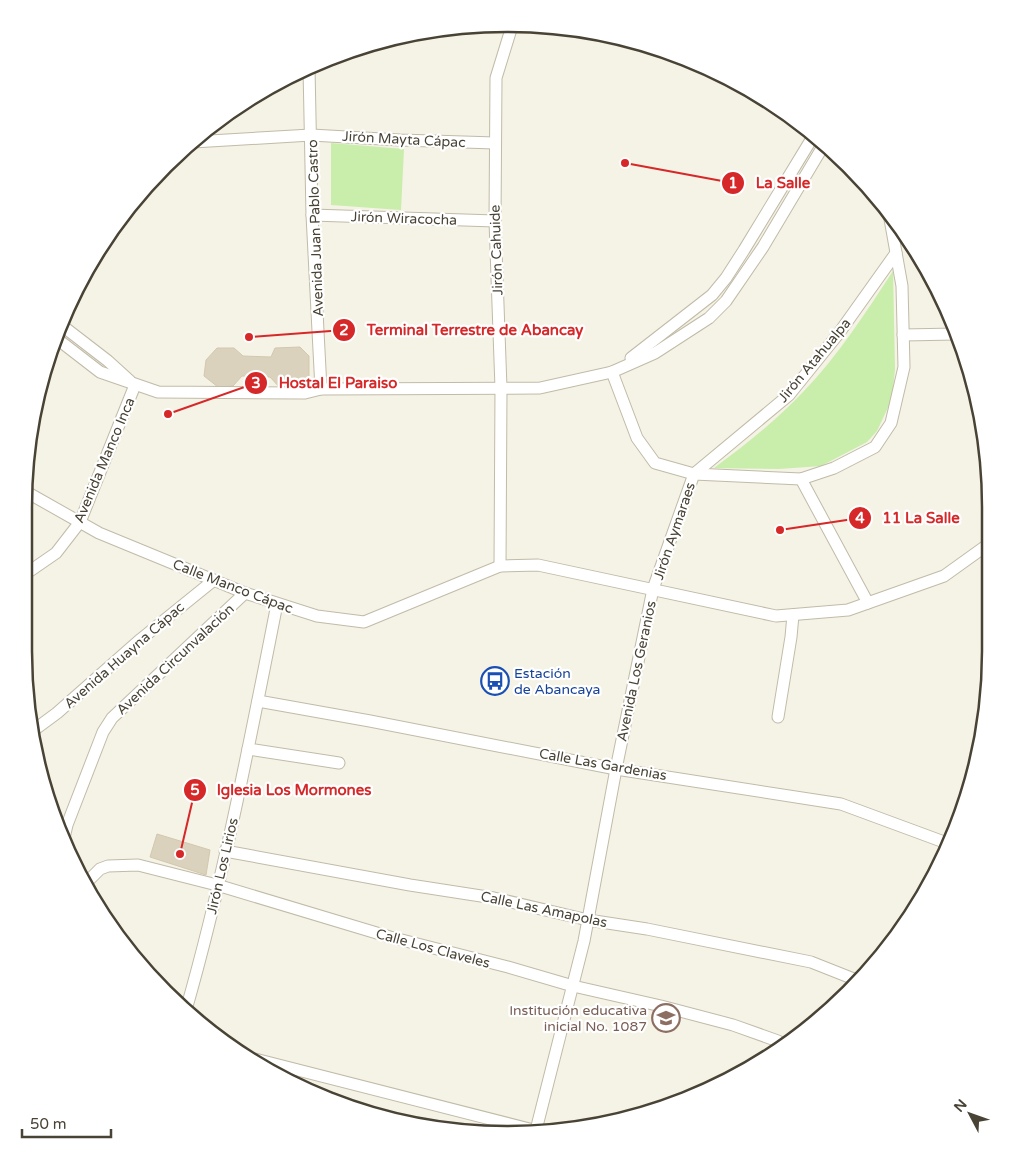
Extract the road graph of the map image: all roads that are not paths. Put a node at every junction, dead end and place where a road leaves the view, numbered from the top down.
1 (510, 32) edge
2 (309, 76) edge
3 (311, 135) junction
4 (205, 141) edge
5 (810, 141) edge
6 (495, 143) junction
7 (821, 150) edge
8 (312, 216) junction
9 (495, 220) junction
10 (892, 229) edge
11 (896, 253) junction
12 (68, 330) edge
13 (903, 334) junction
14 (949, 334) edge
15 (63, 343) edge
16 (612, 372) junction
17 (135, 385) junction
18 (501, 388) junction
19 (322, 389) junction
20 (694, 474) junction
21 (801, 479) junction
22 (33, 496) edge
23 (80, 522) junction
24 (982, 549) edge
25 (500, 566) junction
26 (32, 570) edge
27 (214, 580) junction
28 (653, 589) junction
29 (245, 593) junction
30 (868, 603) junction
31 (277, 604) junction
32 (792, 615) junction
33 (258, 701) junction
34 (778, 718) dead end
35 (39, 726) edge
36 (248, 749) junction
37 (339, 763) dead end
38 (616, 768) junction
39 (67, 827) edge
40 (943, 841) edge
41 (225, 851) junction
42 (91, 879) edge
43 (218, 885) junction
44 (588, 920) junction
45 (852, 978) edge
46 (572, 986) junction
47 (188, 1003) edge
48 (778, 1041) edge
49 (273, 1065) edge
50 (541, 1125) edge
51 (511, 1126) edge

1 - 6 street, Jirón Cahuide
2 - 3 street, Avenida Juan Pablo Castro
3 - 4 street, Jirón Mayta Cápac
3 - 6 street, Jirón Mayta Cápac
3 - 8 street, Avenida Juan Pablo Castro
5 - 16 street
6 - 9 street, Jirón Cahuide
7 - 16 street
8 - 9 street, Jirón Wiracocha
8 - 19 street, Avenida Juan Pablo Castro
9 - 18 street, Jirón Cahuide
10 - 11 street
11 - 13 street
11 - 20 street, Jirón Atahualpa
12 - 17 street
13 - 14 street
13 - 21 street
15 - 17 street
16 - 18 street
16 - 20 street
17 - 19 street
17 - 23 street, Avenida Manco Inca
18 - 19 street
18 - 25 street, Jirón Cahuide
20 - 21 street
20 - 28 street, Jirón Aymaraes
21 - 30 street
22 - 23 street, Calle Manco Cápac
23 - 26 street, Avenida Manco Inca
23 - 27 street, Calle Manco Cápac
24 - 30 street
25 - 28 street
25 - 31 street, Calle Manco Cápac
27 - 29 street, Calle Manco Cápac
27 - 35 street, Avenida Huayna Cápac
28 - 32 street
28 - 38 street, Avenida Los Geranios
29 - 31 street, Calle Manco Cápac
29 - 39 street, Avenida Circunvalación
30 - 32 street
31 - 33 street, Jirón Los Lirios
32 - 34 street
33 - 36 street, Jirón Los Lirios
33 - 38 street, Calle Las Gardenias
36 - 37 street
36 - 41 street, Jirón Los Lirios
38 - 40 street, Calle Las Gardenias
38 - 44 street, Avenida Los Geranios
41 - 43 street, Jirón Los Lirios
41 - 44 street, Calle Las Amapolas
42 - 43 street, Calle Los Claveles
43 - 46 street, Calle Los Claveles
43 - 47 street, Jirón Los Lirios
44 - 45 street, Calle Las Amapolas
44 - 46 street, Avenida Los Geranios
46 - 48 street, Calle Los Claveles
46 - 50 street, Avenida Los Geranios
49 - 51 street

